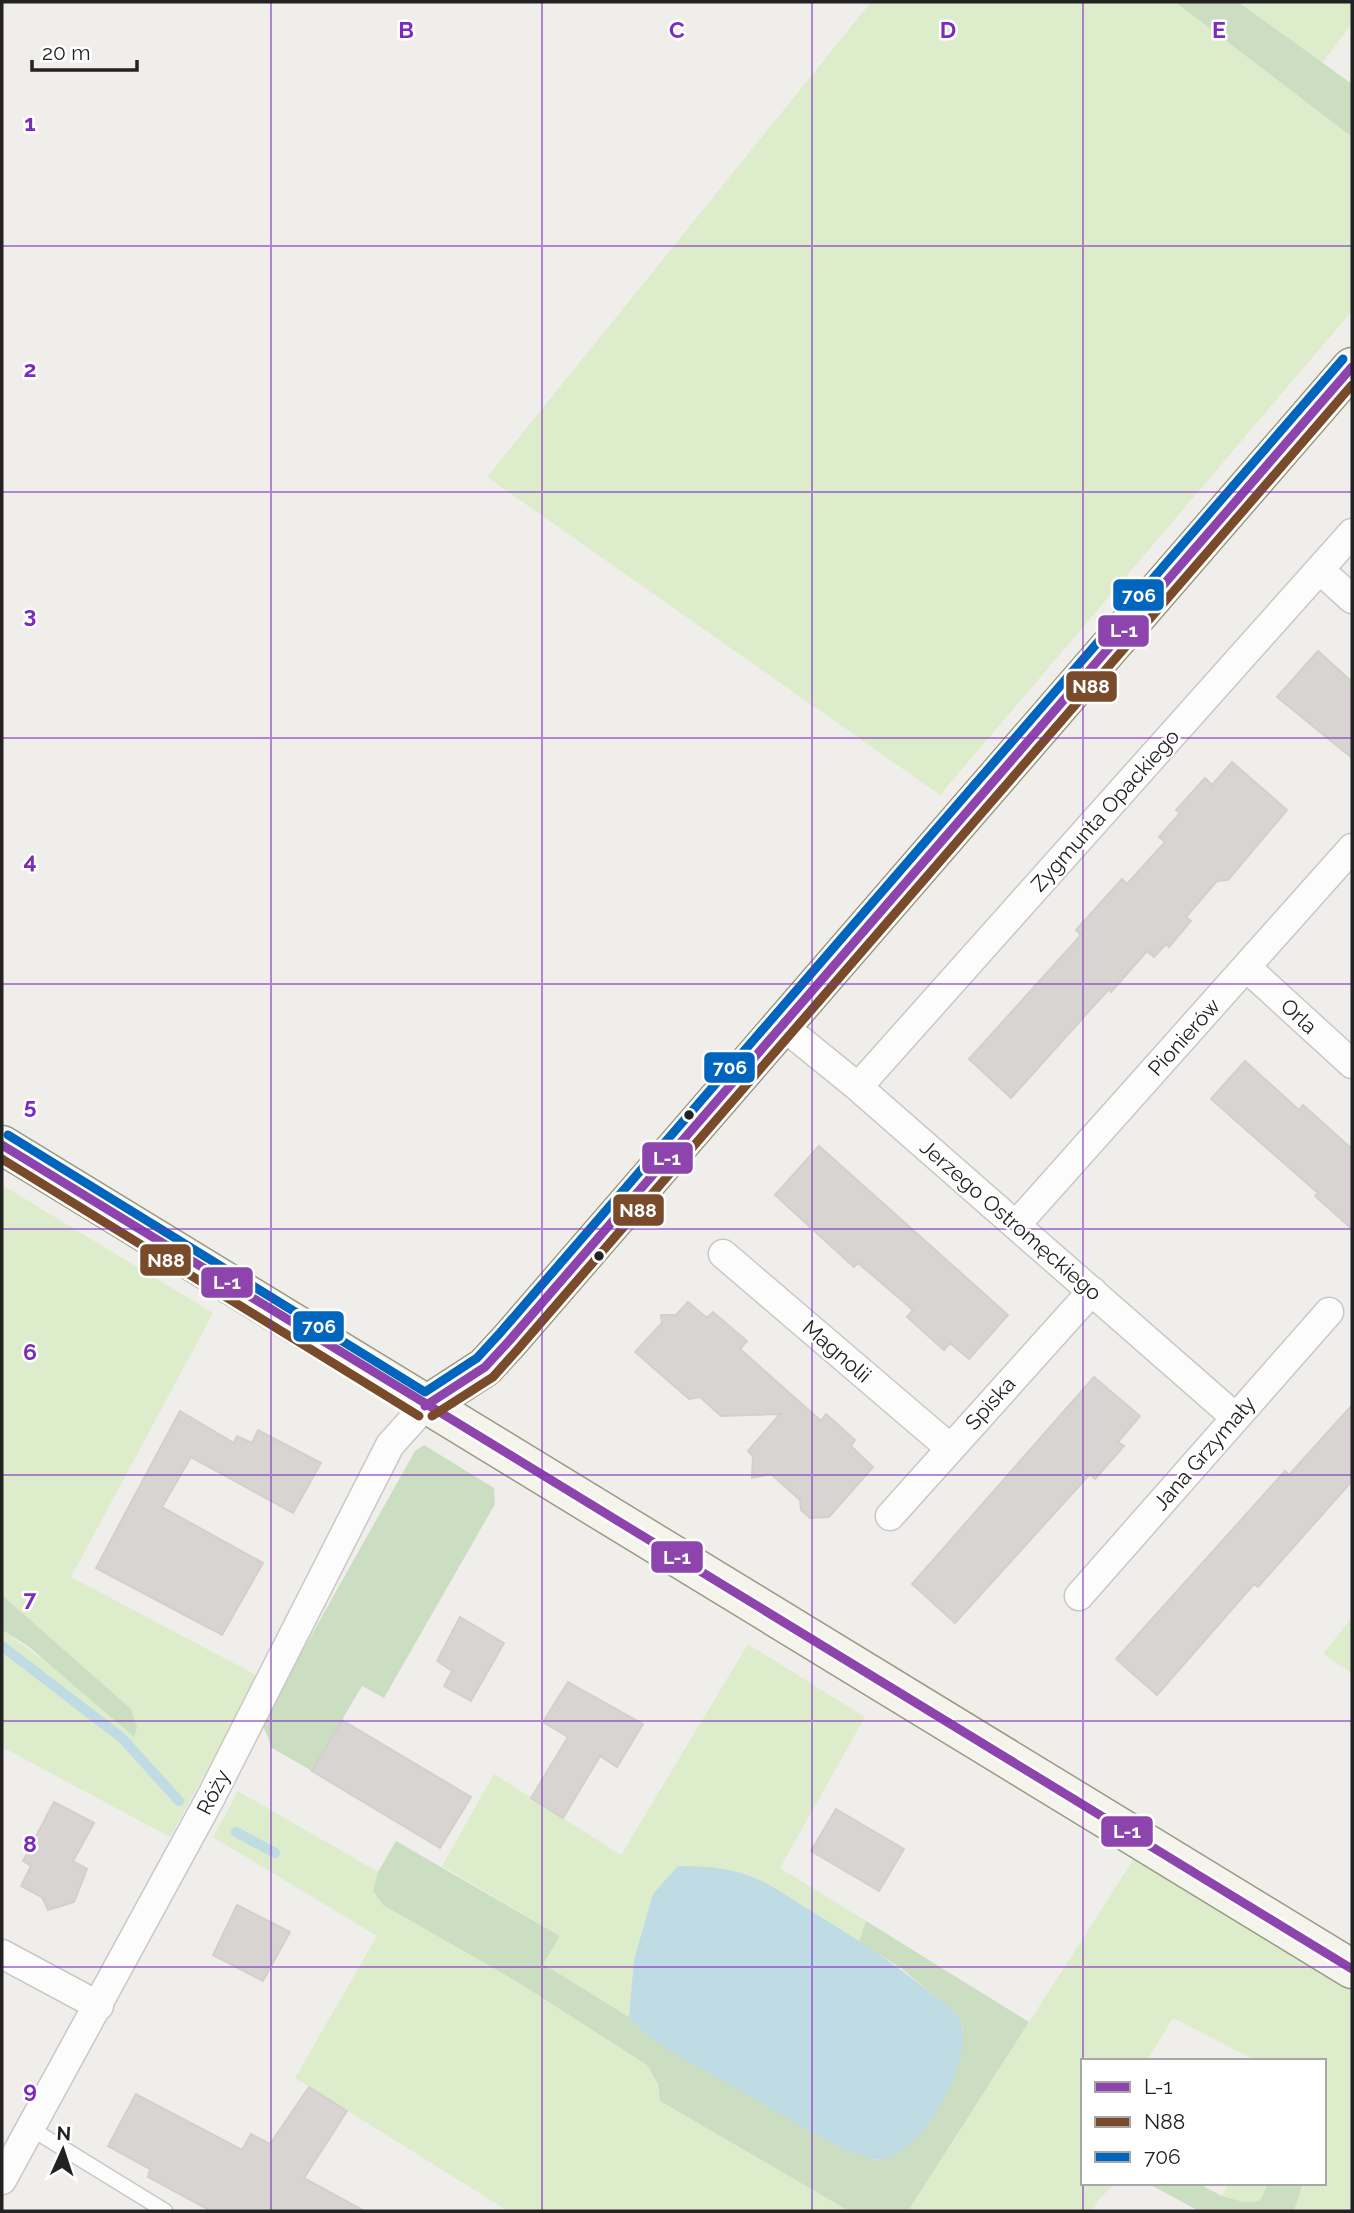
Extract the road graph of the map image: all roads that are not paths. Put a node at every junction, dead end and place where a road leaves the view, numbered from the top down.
1 (1352, 367) edge
2 (1352, 534) edge
3 (1320, 570) junction
4 (1352, 599) edge
5 (1352, 848) edge
6 (1247, 967) junction
7 (784, 1027) junction
8 (1352, 1064) edge
9 (858, 1087) junction
10 (2, 1145) edge
11 (1016, 1225) junction
12 (723, 1254) dead end
13 (1092, 1291) junction
14 (1329, 1312) dead end
15 (425, 1406) junction
16 (1235, 1417) junction
17 (950, 1448) junction
18 (890, 1516) dead end
19 (1079, 1596) dead end
20 (2, 1954) edge
21 (1352, 1969) edge
22 (99, 2006) junction
23 (30, 2128) junction
24 (2, 2180) edge
25 (164, 2211) edge

1 - 7 street
2 - 3 street, Zygmunta Opackiego
3 - 4 street
3 - 9 street, Zygmunta Opackiego
5 - 6 street, Pionierów
6 - 8 street, Orla
6 - 11 street, Pionierów
7 - 9 street, Jerzego Ostromęckiego
7 - 15 street
9 - 11 street, Jerzego Ostromęckiego
10 - 15 street
11 - 13 street, Jerzego Ostromęckiego
12 - 17 street, Magnolii
13 - 16 street, Jerzego Ostromęckiego
13 - 17 street, Spiska
14 - 16 street, Jana Grzymały
15 - 21 street
15 - 22 street, Róży
16 - 19 street, Jana Grzymały
17 - 18 street, Spiska
20 - 22 street
22 - 23 street, Róży
23 - 24 street, Róży
23 - 25 lane

